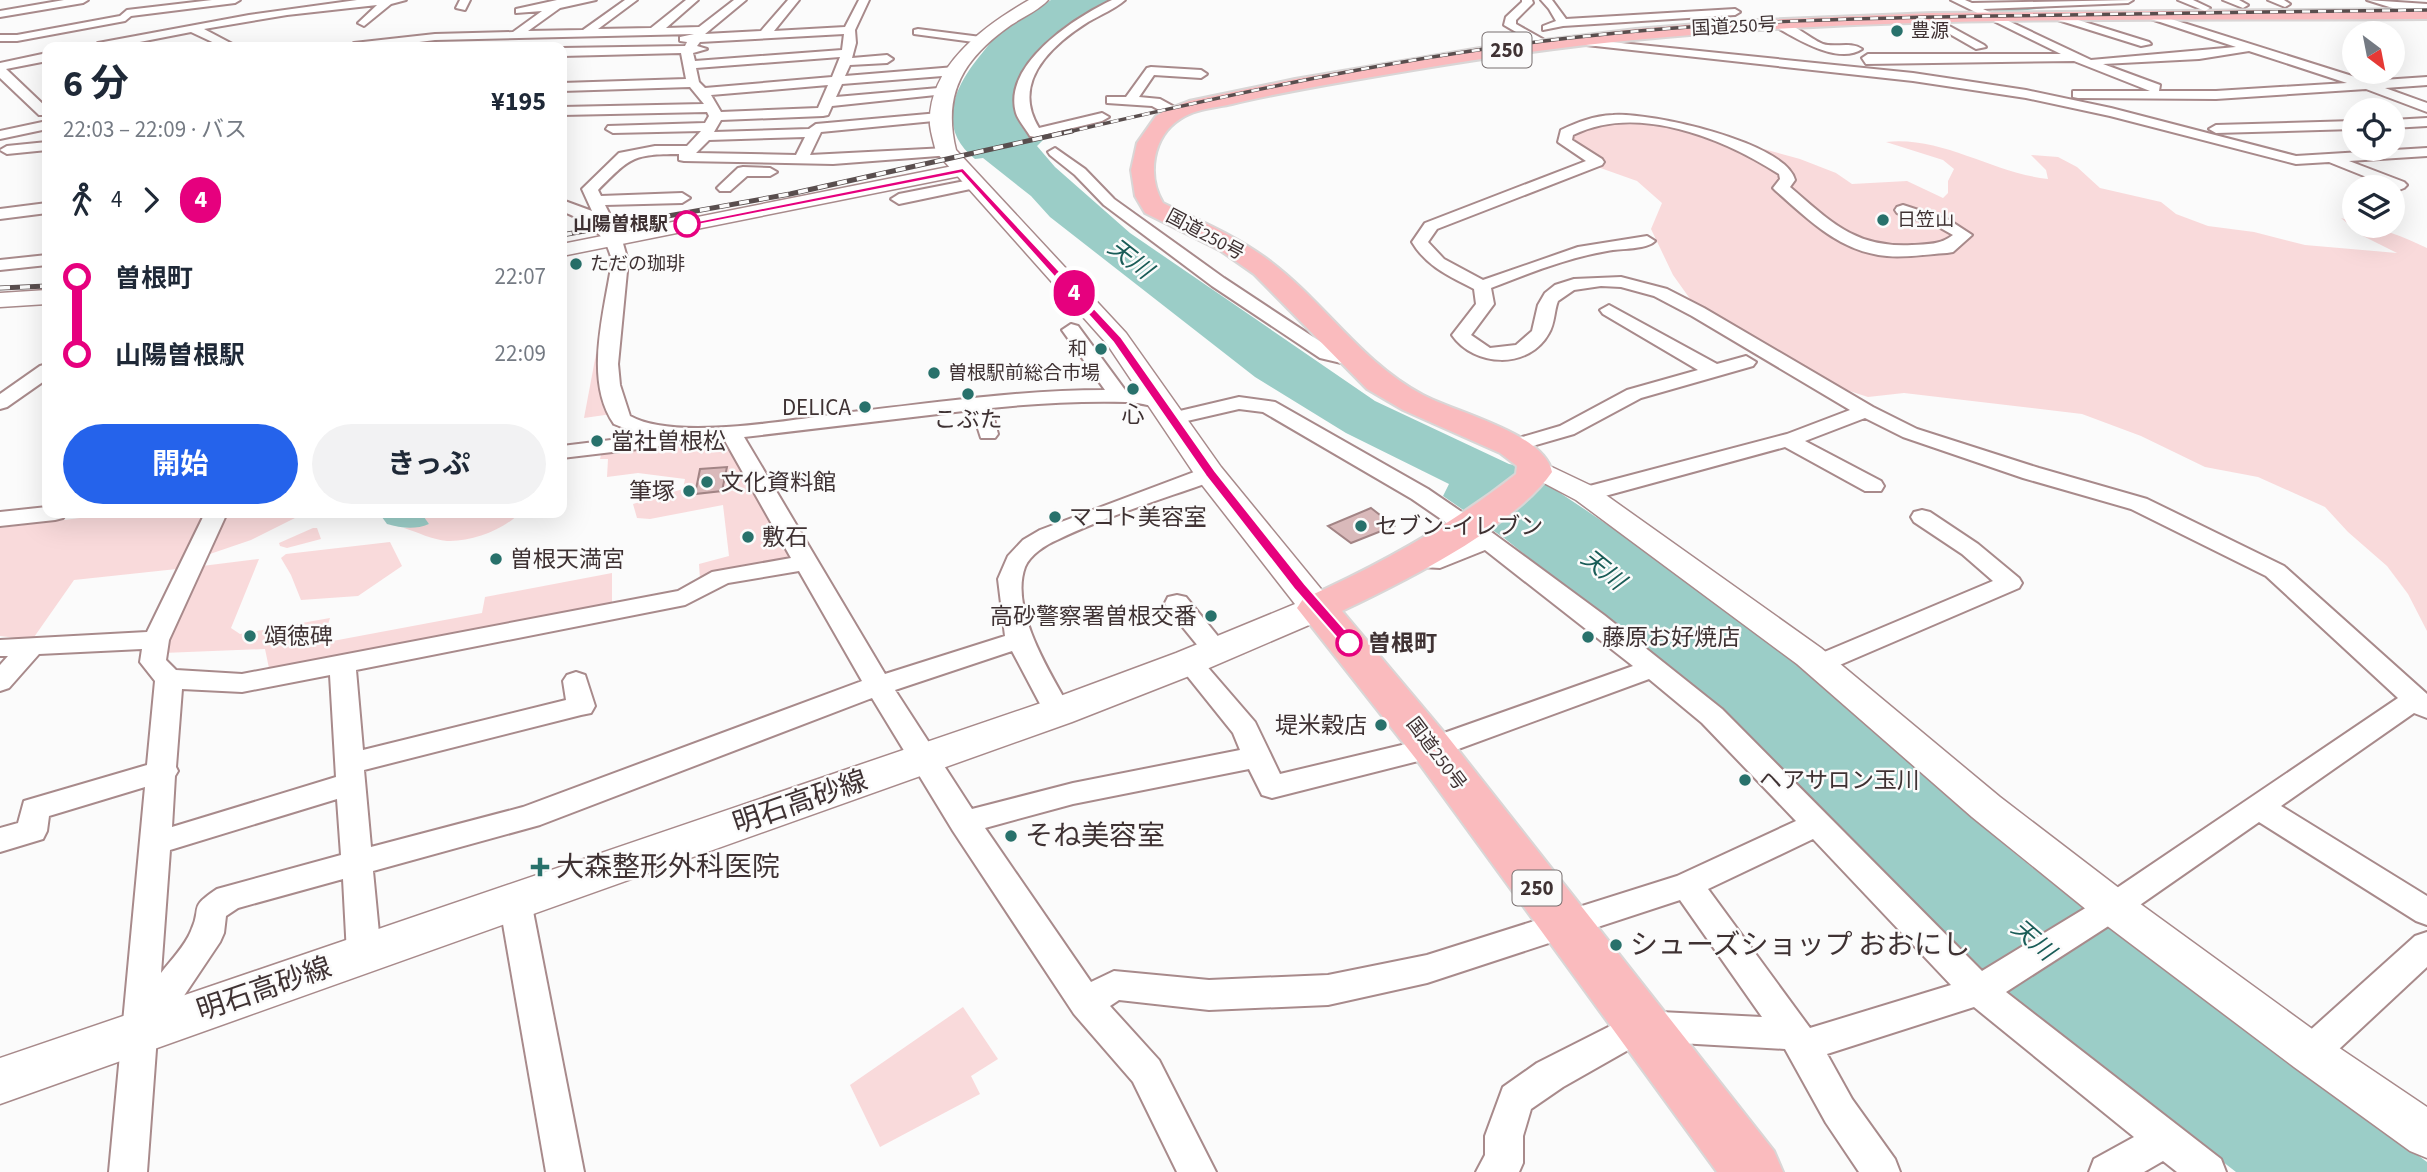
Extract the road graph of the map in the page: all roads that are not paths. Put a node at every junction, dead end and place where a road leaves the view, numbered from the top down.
1 (17, 0) edge
2 (83, 0) edge
3 (168, 0) edge
4 (235, 0) edge
5 (304, 0) edge
6 (401, 0) edge
7 (591, 0) edge
8 (632, 0) edge
9 (693, 0) edge
10 (741, 0) edge
11 (794, 0) edge
12 (864, 0) edge
13 (1040, 0) edge
14 (1120, 0) edge
15 (1527, 0) edge
16 (1956, 0) edge
17 (2129, 0) edge
18 (2183, 0) edge
19 (2228, 0) edge
20 (2273, 0) edge
21 (2372, 0) edge
22 (388, 1) edge
23 (2091, 1) edge
24 (561, 3) edge
25 (1550, 4) edge
26 (2285, 4) dead end
27 (0, 5) edge
28 (1665, 5) dead end
29 (2243, 5) dead end
30 (146, 6) edge
31 (523, 6) edge
32 (1568, 6) dead end
33 (1970, 6) junction
34 (2205, 8) dead end
35 (1735, 12) dead end
36 (2427, 12) edge
37 (0, 14) edge
38 (1682, 14) junction
39 (2155, 17) junction
40 (175, 19) junction
41 (1931, 19) junction
42 (1997, 19) junction
43 (444, 22) dead end
44 (2059, 22) junction
45 (1807, 23) junction
46 (1780, 25) junction
47 (114, 26) dead end
48 (194, 28) junction
49 (378, 32) dead end
50 (653, 32) junction
51 (918, 32) dead end
52 (1567, 32) junction
53 (1522, 33) junction
54 (234, 34) dead end
55 (584, 34) junction
56 (849, 34) junction
57 (515, 36) junction
58 (763, 36) junction
59 (2032, 36) junction
60 (2214, 36) junction
61 (359, 37) edge
62 (435, 37) junction
63 (0, 38) edge
64 (139, 39) junction
65 (216, 39) junction
66 (42, 40) dead end
67 (981, 40) junction
68 (2179, 41) dead end
69 (46, 42) edge
70 (124, 42) edge
71 (206, 42) edge
72 (222, 42) edge
73 (478, 42) edge
74 (506, 42) edge
75 (1544, 44) junction
76 (2108, 46) dead end
77 (1980, 47) dead end
78 (567, 48) edge
79 (1855, 48) junction
80 (2253, 48) junction
81 (693, 49) junction
82 (567, 52) edge
83 (2083, 56) junction
84 (42, 58) edge
85 (1868, 58) junction
86 (1959, 58) junction
87 (887, 59) dead end
88 (567, 64) edge
89 (841, 67) junction
90 (0, 69) edge
91 (955, 71) junction
92 (1874, 73) junction
93 (813, 74) dead end
94 (1201, 74) dead end
95 (2427, 81) edge
96 (2367, 85) junction
97 (567, 88) edge
98 (945, 90) junction
99 (2026, 94) junction
100 (2172, 95) junction
101 (1112, 100) dead end
102 (567, 102) edge
103 (1129, 102) junction
104 (826, 107) junction
105 (2427, 108) edge
106 (567, 113) edge
107 (1175, 113) junction
108 (42, 115) edge
109 (567, 115) edge
110 (703, 117) junction
111 (939, 117) junction
112 (1102, 117) dead end
113 (42, 121) edge
114 (2427, 122) edge
115 (2405, 123) edge
116 (2342, 125) edge
117 (2166, 126) junction
118 (603, 130) junction
119 (21, 132) junction
120 (0, 135) edge
121 (809, 141) junction
122 (42, 147) edge
123 (1055, 152) dead end
124 (2427, 152) edge
125 (2405, 153) edge
126 (633, 154) junction
127 (4, 155) edge
128 (2342, 157) edge
129 (2328, 158) junction
130 (2405, 158) edge
131 (833, 160) junction
132 (2427, 167) edge
133 (961, 169) junction
134 (2373, 175) edge
135 (725, 188) dead end
136 (42, 193) edge
137 (24, 195) dead end
138 (682, 198) dead end
139 (899, 199) dead end
140 (595, 201) junction
141 (567, 207) edge
142 (1903, 210) dead end
143 (42, 213) edge
144 (0, 214) edge
145 (42, 214) edge
146 (590, 218) junction
147 (0, 229) edge
148 (615, 241) junction
149 (1647, 241) dead end
150 (567, 249) edge
151 (42, 261) edge
152 (0, 265) edge
153 (1482, 286) junction
154 (42, 297) edge
155 (0, 300) edge
156 (1609, 310) dead end
157 (1072, 330) dead end
158 (1354, 360) junction
159 (1746, 362) dead end
160 (1713, 370) junction
161 (42, 374) edge
162 (1119, 396) junction
163 (0, 403) edge
164 (1168, 410) junction
165 (1041, 411) dead end
166 (1866, 411) junction
167 (984, 419) junction
168 (626, 423) junction
169 (722, 433) junction
170 (1788, 440) junction
171 (593, 447) junction
172 (567, 451) edge
173 (1528, 462) junction
174 (1210, 474) junction
175 (1873, 486) dead end
176 (1586, 494) junction
177 (42, 514) edge
178 (1922, 517) dead end
179 (214, 518) edge
180 (0, 519) edge
181 (1475, 530) junction
182 (806, 563) junction
183 (1177, 603) dead end
184 (1317, 608) junction
185 (156, 640) junction
186 (1019, 640) junction
187 (31, 647) junction
188 (0, 648) edge
189 (1203, 656) junction
190 (342, 664) junction
191 (1819, 664) junction
192 (1653, 668) junction
193 (169, 679) junction
194 (576, 681) dead end
195 (0, 682) edge
196 (877, 686) junction
197 (2421, 704) edge
198 (1058, 712) junction
199 (1432, 748) junction
200 (1257, 757) junction
201 (923, 760) junction
202 (164, 771) junction
203 (352, 773) junction
204 (2260, 808) junction
205 (964, 823) junction
206 (1817, 824) junction
207 (0, 840) edge
208 (156, 843) junction
209 (358, 862) junction
210 (1687, 885) junction
211 (515, 901) junction
212 (2113, 906) junction
213 (2427, 912) edge
214 (1565, 925) junction
215 (2427, 946) edge
216 (364, 954) junction
217 (1979, 991) junction
218 (1086, 1004) junction
219 (1640, 1026) junction
220 (139, 1033) junction
221 (1798, 1040) junction
222 (2310, 1053) junction
223 (0, 1081) edge
224 (2427, 1135) edge
225 (2164, 1140) junction
226 (128, 1172) edge
227 (565, 1172) edge
228 (1197, 1172) edge
229 (1495, 1172) edge
230 (1753, 1172) edge
231 (1881, 1172) edge
232 (2108, 1172) edge
233 (2207, 1172) edge

1 - 27 street
2 - 37 street
3 - 30 street
4 - 30 street
5 - 40 street
6 - 22 street
7 - 24 street
8 - 55 street
9 - 50 street
10 - 81 street
11 - 58 street
12 - 56 street
13 - 67 main road
14 - 112 street
15 - 53 street
16 - 33 street
17 - 23 street
18 - 34 street
19 - 29 street
20 - 26 street
21 - 36 street
22 - 48 street
22 - 61 street
23 - 44 street
24 - 31 street
24 - 57 street
25 - 32 street
25 - 52 street
28 - 38 street
30 - 40 street
30 - 63 street
33 - 42 street
33 - 44 street
35 - 38 street
36 - 39 highway, 国道250号 / 250
38 - 52 street
39 - 44 highway, 国道250号 / 250
39 - 60 street
40 - 48 street
41 - 42 highway, 国道250号 / 250
41 - 45 highway, 国道250号 / 250
41 - 77 street
42 - 44 highway, 国道250号 / 250
42 - 59 street
43 - 62 street
44 - 59 street
44 - 76 street
45 - 46 highway, 国道250号 / 250
45 - 79 street
46 - 52 highway, 国道250号 / 250
46 - 79 street
47 - 64 street
48 - 64 street
48 - 65 street
49 - 61 street
50 - 55 street
50 - 81 street
51 - 67 street
52 - 53 street
52 - 75 highway, 国道250号 / 250
52 - 92 street
53 - 75 street
54 - 65 street
55 - 57 street
56 - 58 street
56 - 81 street
56 - 89 street
57 - 62 street
57 - 73 street
57 - 74 street
58 - 81 street
59 - 83 street
60 - 68 street
60 - 80 street
61 - 62 street
64 - 70 street
65 - 71 street
65 - 72 street
66 - 69 street
67 - 91 main road
75 - 107 highway, 国道250号 / 250
78 - 81 street
79 - 85 street
79 - 86 street
80 - 83 street
80 - 96 street
81 - 82 street
81 - 88 street
81 - 89 street
81 - 110 street
83 - 86 street
83 - 100 street
84 - 90 street
85 - 86 street
85 - 92 street
87 - 89 street
89 - 91 street
89 - 93 street
89 - 104 street
89 - 110 street
90 - 108 street
91 - 98 main road
92 - 99 street
94 - 103 street
95 - 96 street
96 - 100 street
96 - 105 street
97 - 110 street
98 - 104 street
98 - 111 main road
99 - 100 street
99 - 117 street
101 - 103 street
102 - 110 street
103 - 107 street
104 - 110 street
104 - 121 street
106 - 110 street
107 - 158 highway, 国道250号 / 250
109 - 118 street
110 - 118 street
110 - 121 street
110 - 126 street
111 - 121 street
111 - 133 main road
113 - 119 street
114 - 115 street
116 - 117 street
117 - 129 street
118 - 126 street
119 - 120 street
119 - 127 street
121 - 131 street
122 - 127 street
123 - 158 street
124 - 125 street
126 - 140 street
128 - 129 street
129 - 134 street
130 - 132 street
131 - 133 street
131 - 135 street
133 - 139 street
133 - 148 street
133 - 164 main road
136 - 137 street
138 - 140 street
140 - 146 street
141 - 146 street
142 - 153 street
143 - 144 street
145 - 147 street
146 - 148 street
148 - 150 street
148 - 168 street
149 - 153 street
151 - 152 street
153 - 166 street
154 - 155 street
156 - 160 street
157 - 162 street
158 - 173 highway, 国道250号 / 250
159 - 160 street
160 - 173 street
161 - 163 street
162 - 164 street
162 - 167 street
164 - 174 main road
164 - 181 street
165 - 167 street
166 - 170 street
166 - 197 street
167 - 169 street
168 - 169 street
168 - 171 street
169 - 171 street
169 - 182 street
170 - 175 street
170 - 176 street
171 - 172 street
173 - 176 street
173 - 181 highway
174 - 184 main road
174 - 186 street
176 - 191 street
177 - 180 street
178 - 191 street
179 - 185 street
181 - 184 highway
181 - 192 street
182 - 190 street
182 - 196 street
183 - 189 street
184 - 189 main road, 明石高砂線
184 - 199 highway, 国道250号 / 250
185 - 187 street
185 - 193 street
186 - 196 street
186 - 198 street
187 - 188 street
187 - 195 street
189 - 198 main road, 明石高砂線
189 - 200 street
190 - 193 street
190 - 203 street
191 - 212 street
192 - 199 street
192 - 206 street
193 - 202 street
194 - 203 street
196 - 201 street
196 - 209 street
197 - 204 street
198 - 201 main road, 明石高砂線
199 - 200 street
199 - 214 highway, 国道250号 / 250
200 - 205 street
201 - 205 street
201 - 211 main road, 明石高砂線
202 - 207 street
202 - 208 street
203 - 208 street
203 - 209 street
204 - 212 street
204 - 213 street
205 - 218 street
206 - 210 street
206 - 217 street
208 - 220 street
209 - 216 street
209 - 220 street
210 - 214 street
210 - 221 street
211 - 216 main road, 明石高砂線
211 - 227 street
212 - 217 street
212 - 222 street
214 - 218 street
214 - 219 highway, 国道250号 / 250
215 - 222 street
216 - 220 main road, 明石高砂線
217 - 221 street
217 - 225 street
218 - 228 street
219 - 221 street
219 - 229 street
219 - 230 highway, 国道250号 / 250
220 - 223 main road, 明石高砂線
220 - 226 street
221 - 231 street
222 - 224 street
225 - 232 street
225 - 233 street

